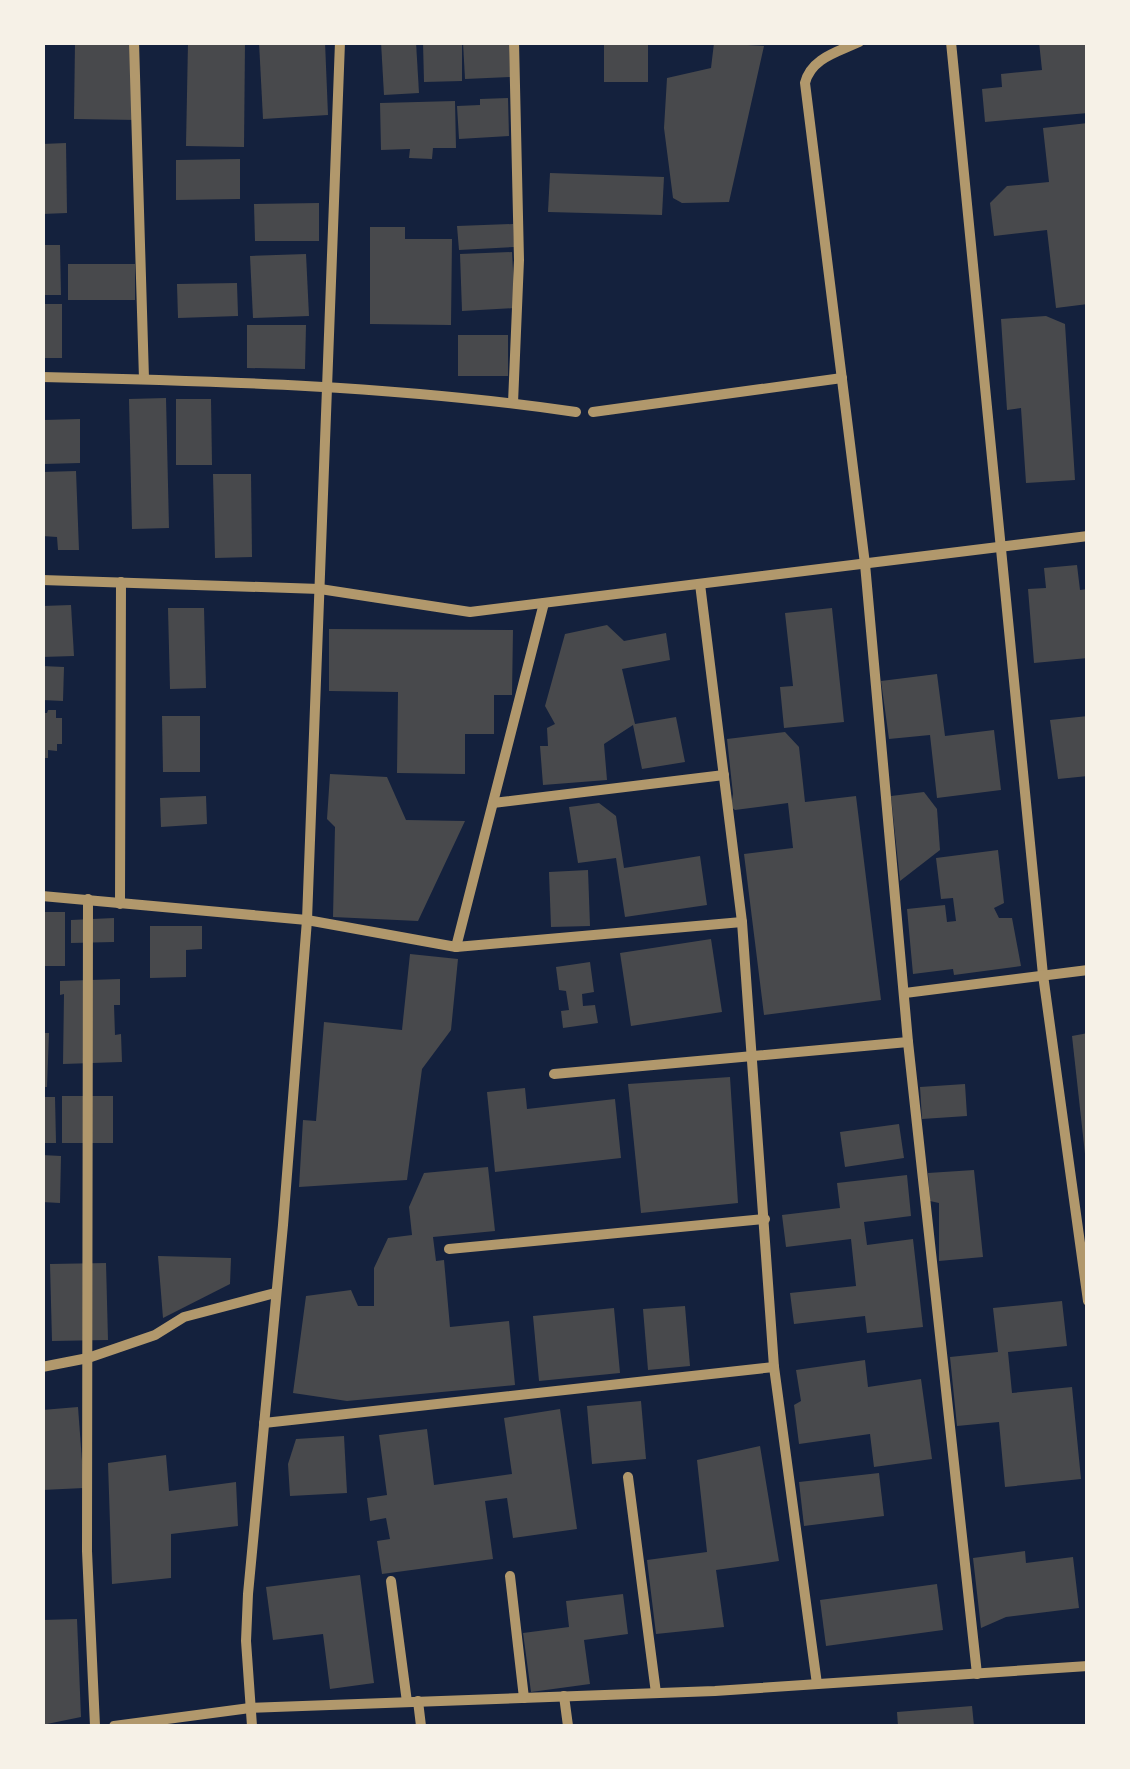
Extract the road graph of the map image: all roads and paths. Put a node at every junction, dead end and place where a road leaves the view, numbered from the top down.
1 (134, 42) edge
2 (340, 42) edge
3 (514, 42) edge
4 (859, 42) edge
5 (951, 42) edge
6 (42, 376) edge
7 (842, 378) junction
8 (144, 379) junction
9 (328, 386) junction
10 (513, 403) junction
11 (576, 412) dead end
12 (593, 412) dead end
13 (1088, 536) edge
14 (1002, 547) junction
15 (865, 564) junction
16 (42, 580) edge
17 (122, 582) junction
18 (700, 584) junction
19 (320, 588) junction
20 (544, 603) junction
21 (724, 775) junction
22 (493, 802) junction
23 (42, 896) edge
24 (88, 899) junction
25 (120, 904) junction
26 (306, 920) junction
27 (742, 922) junction
28 (456, 946) junction
29 (1088, 970) edge
30 (1043, 975) junction
31 (905, 993) junction
32 (908, 1042) junction
33 (754, 1056) junction
34 (554, 1074) dead end
35 (765, 1220) junction
36 (449, 1250) dead end
37 (274, 1293) junction
38 (1088, 1301) edge
39 (88, 1358) junction
40 (42, 1367) edge
41 (774, 1367) junction
42 (264, 1424) junction
43 (628, 1476) dead end
44 (510, 1576) dead end
45 (391, 1582) dead end
46 (1088, 1666) edge
47 (977, 1674) junction
48 (817, 1684) junction
49 (656, 1693) junction
50 (564, 1696) junction
51 (524, 1698) junction
52 (413, 1702) junction
53 (250, 1708) junction
54 (95, 1726) edge
55 (114, 1726) edge
56 (252, 1726) edge
57 (421, 1726) edge
58 (568, 1726) edge

1 - 8 street
2 - 9 street
3 - 10 street
4 - 7 street
5 - 14 street
6 - 8 street
7 - 12 street
7 - 15 street
8 - 9 street
9 - 10 street
9 - 19 street
10 - 11 street
13 - 14 street
14 - 15 street
14 - 30 street
15 - 18 street
15 - 31 street
16 - 17 street
17 - 19 street
17 - 25 street
18 - 20 street
18 - 21 street
19 - 20 street
19 - 26 street
20 - 22 street
21 - 22 street
21 - 27 street
22 - 28 street
23 - 24 street
24 - 25 street
24 - 39 street
25 - 26 street
26 - 28 street
26 - 37 street
27 - 28 street
27 - 33 street
29 - 30 street
30 - 31 street
30 - 38 street
31 - 32 street
32 - 33 street
32 - 47 street
33 - 34 street
33 - 35 street
35 - 36 street
35 - 41 street
37 - 39 street
37 - 42 street
39 - 40 street
39 - 54 street
41 - 42 street
41 - 48 street
42 - 53 street
43 - 49 street
44 - 51 street
45 - 52 street
46 - 47 street
47 - 48 street
48 - 49 street
49 - 50 street
50 - 51 street
50 - 58 street
51 - 52 street
52 - 53 street
52 - 57 street
53 - 55 street
53 - 56 street

